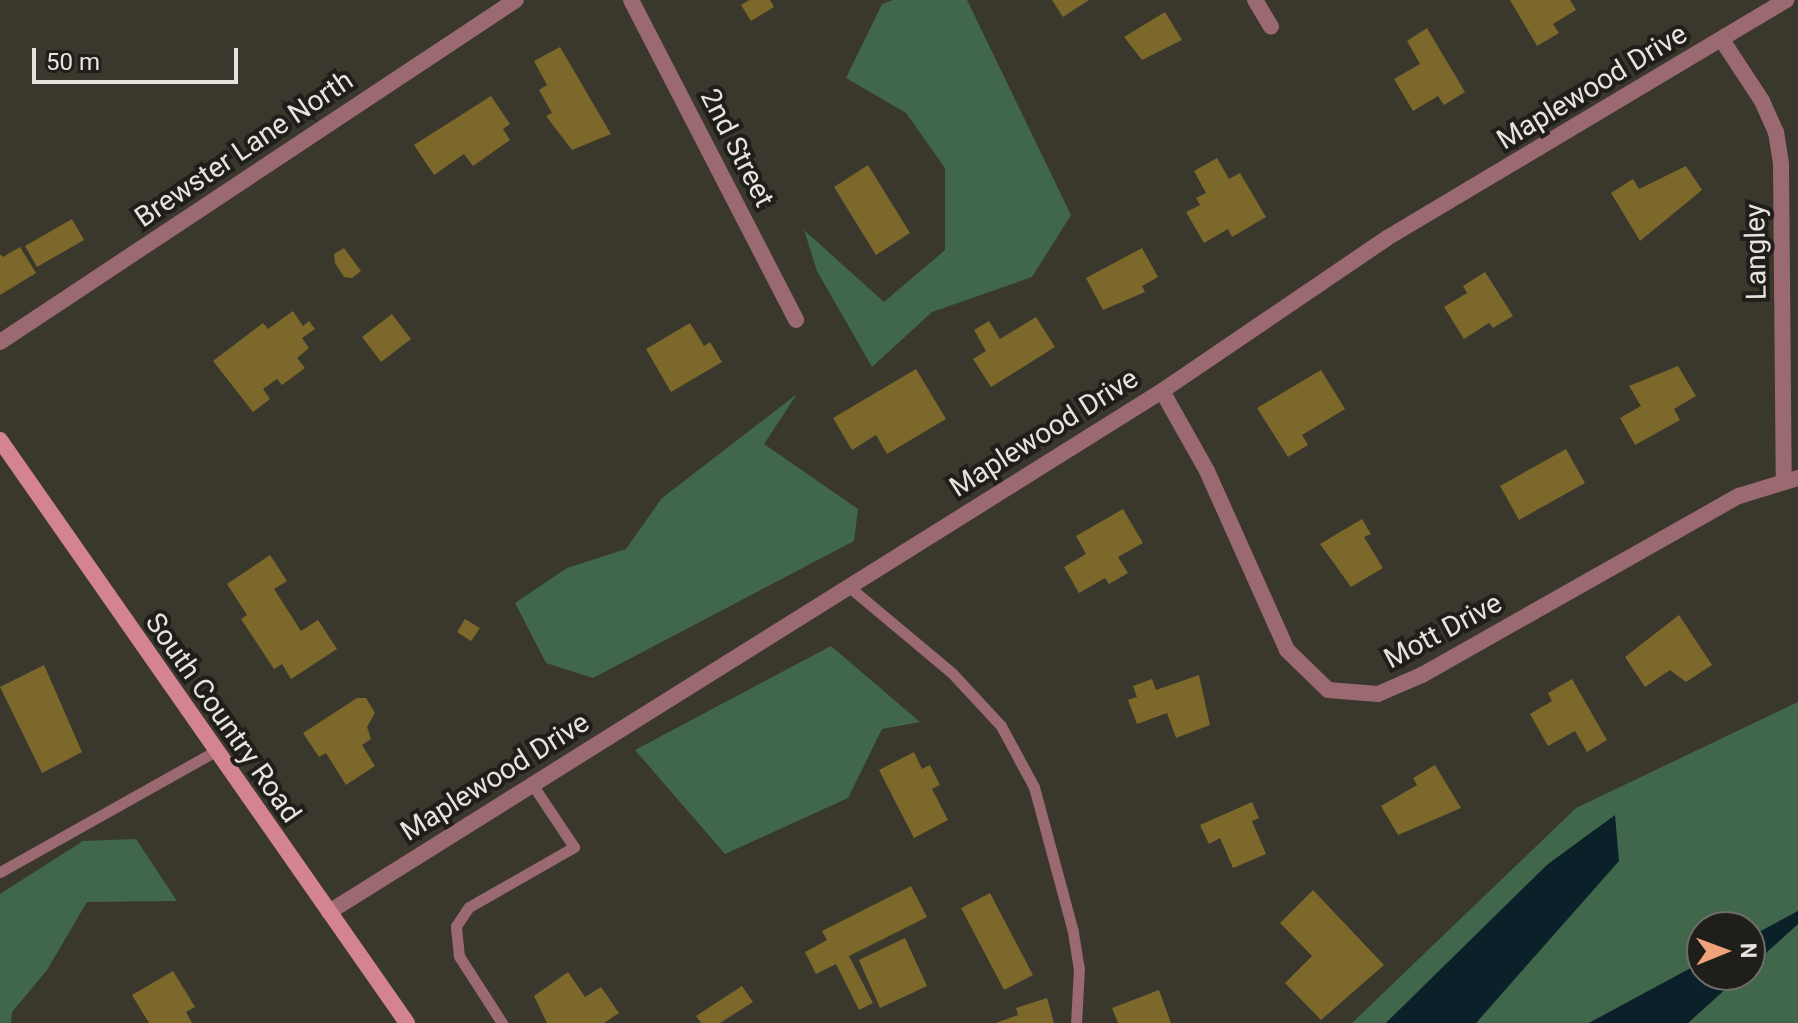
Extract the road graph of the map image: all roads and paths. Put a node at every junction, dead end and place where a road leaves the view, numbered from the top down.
1 (516, 0) edge
2 (631, 0) edge
3 (1255, 0) edge
4 (1787, 0) edge
5 (1271, 27) dead end
6 (1722, 40) junction
7 (796, 320) dead end
8 (0, 342) edge
9 (1162, 391) junction
10 (0, 440) edge
11 (1791, 478) edge
12 (848, 586) junction
13 (214, 752) junction
14 (532, 784) junction
15 (0, 872) edge
16 (329, 912) junction
17 (407, 1023) edge
18 (502, 1023) edge
19 (1076, 1023) edge

1 - 8 street, Brewster Lane North
2 - 7 street, 2nd Street
3 - 5 street
4 - 6 street, Maplewood Drive
6 - 9 street, Maplewood Drive
6 - 11 street, Langley
9 - 11 street, Mott Drive
9 - 12 street, Maplewood Drive
10 - 13 main road, South Country Road
12 - 14 street, Maplewood Drive
12 - 19 lane
13 - 15 lane
13 - 16 main road, South Country Road
14 - 16 street, Maplewood Drive
14 - 18 lane
16 - 17 main road, South Country Road

